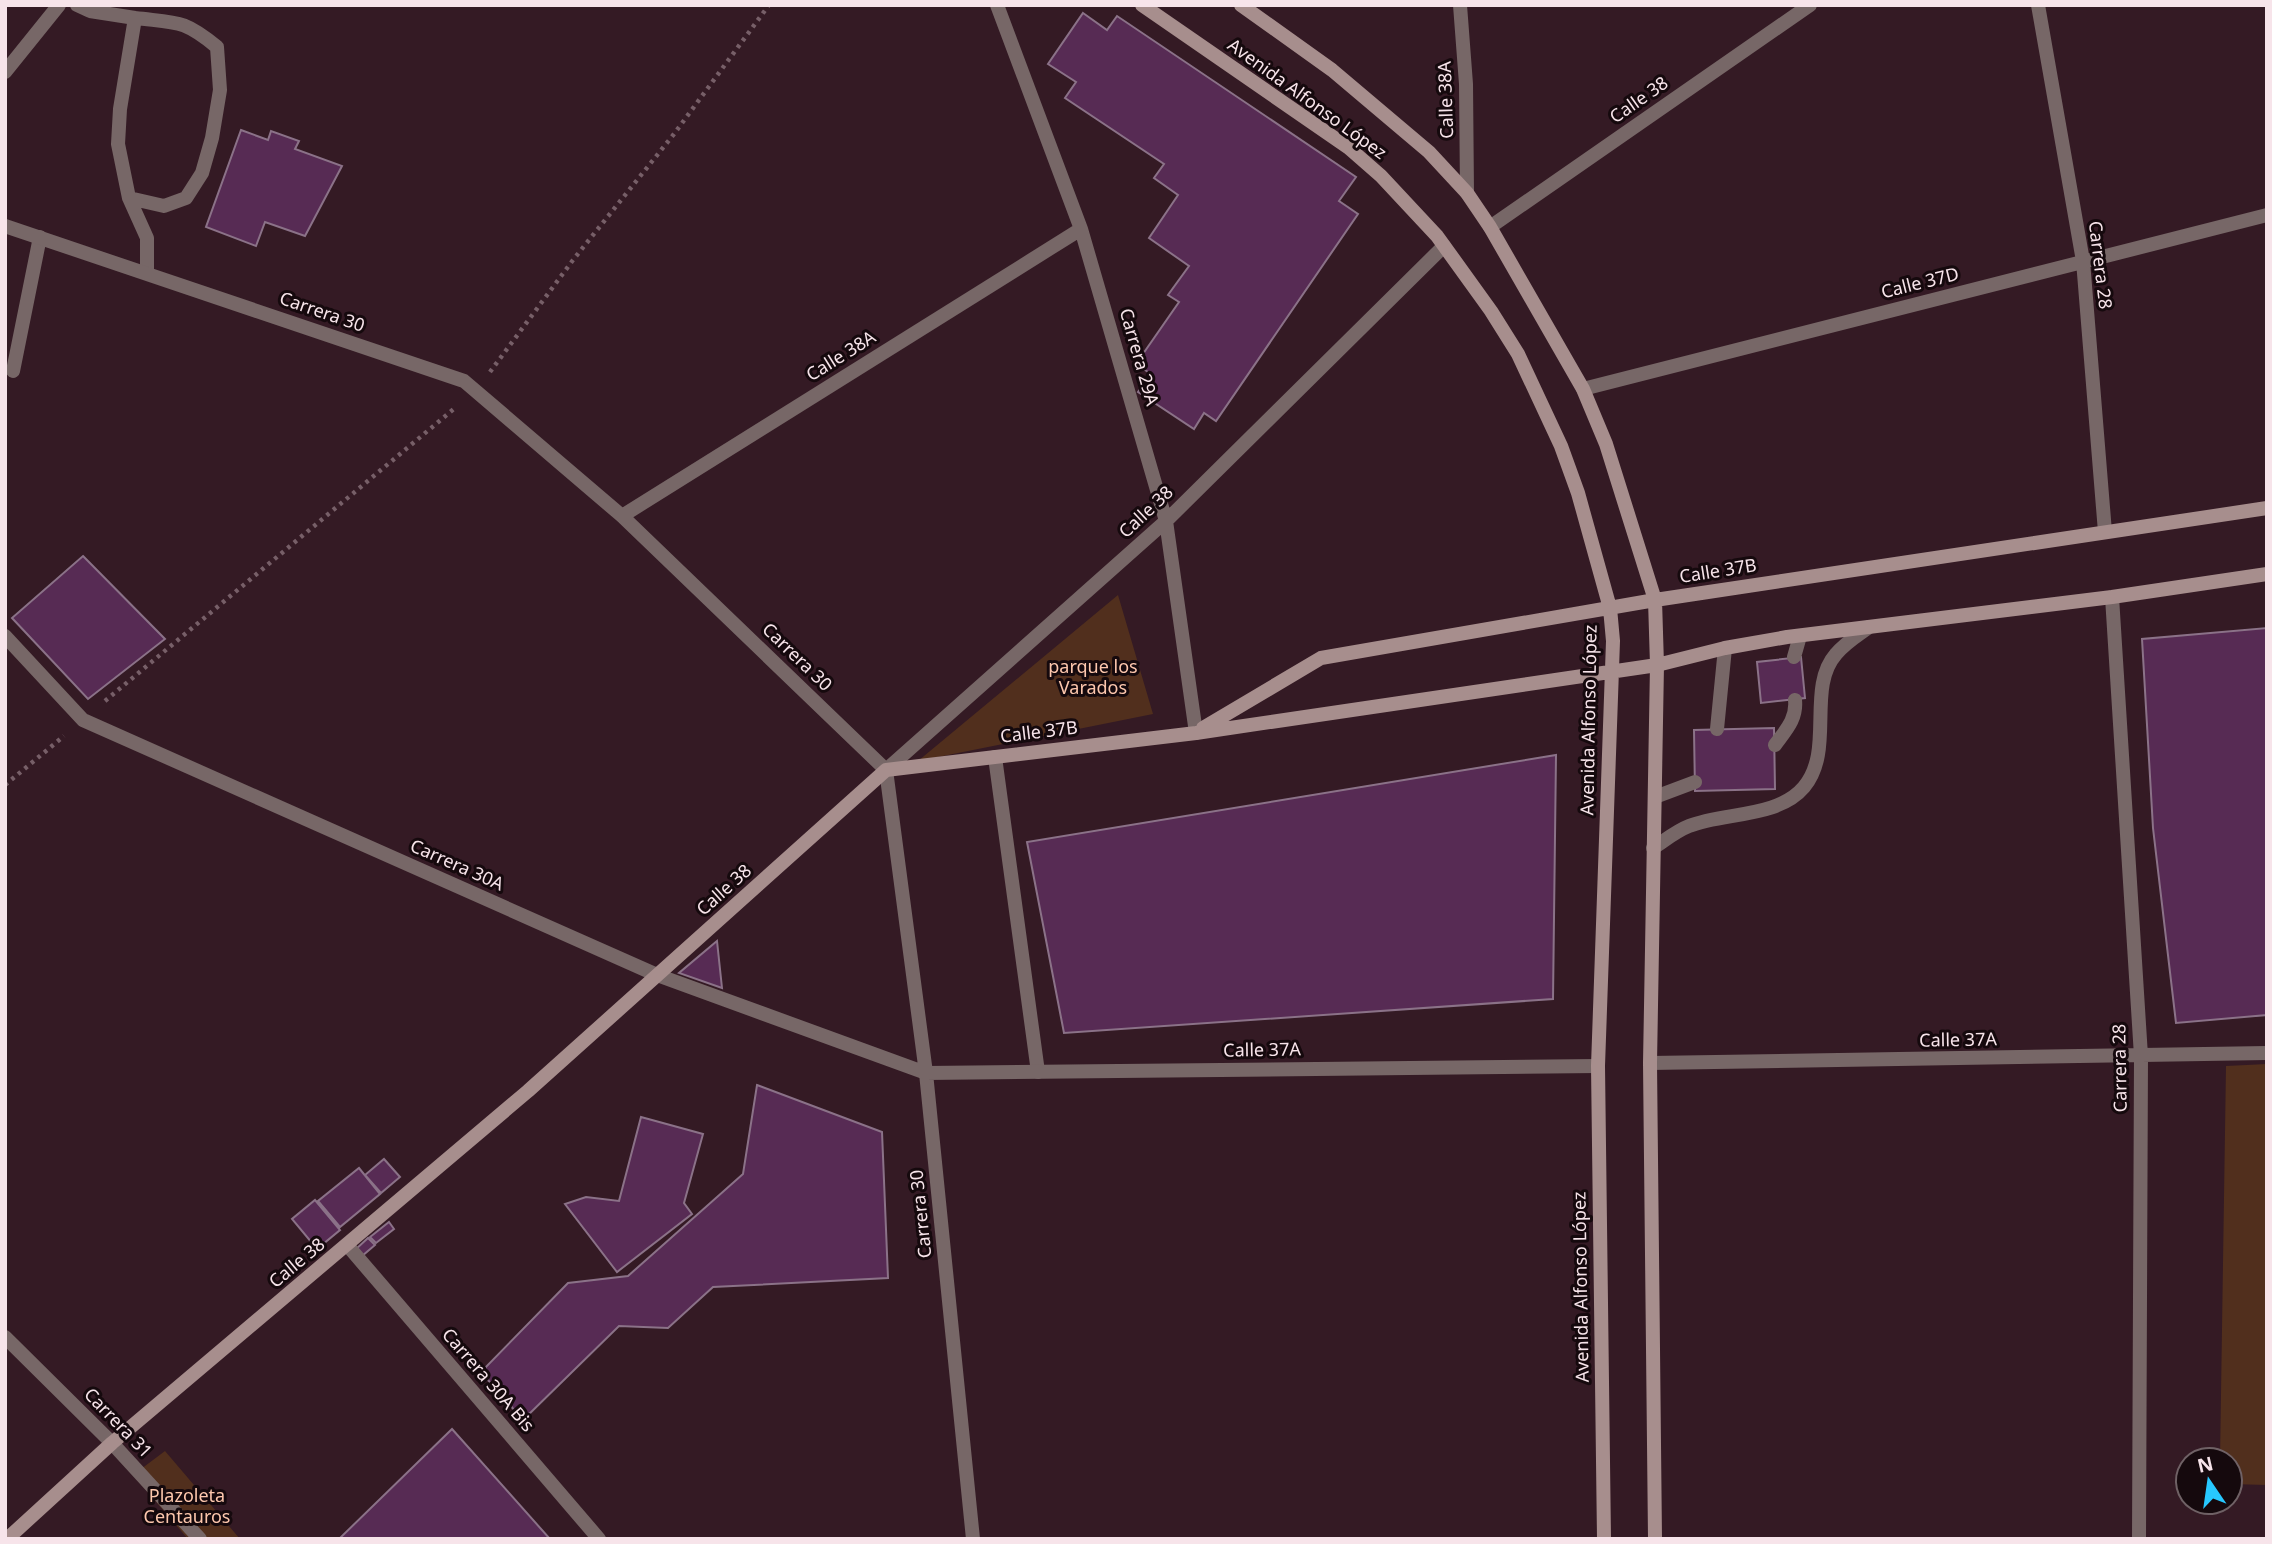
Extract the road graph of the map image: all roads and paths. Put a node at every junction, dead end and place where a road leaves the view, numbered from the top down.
1 (59, 5) edge
2 (77, 5) edge
3 (769, 5) edge
4 (997, 5) edge
5 (1142, 5) edge
6 (1241, 5) edge
7 (1460, 5) edge
8 (1810, 5) edge
9 (2038, 5) edge
10 (135, 18) junction
11 (5, 72) edge
12 (1467, 193) junction
13 (129, 198) junction
14 (2267, 215) edge
15 (5, 226) edge
16 (1490, 227) junction
17 (1082, 229) junction
18 (40, 237) junction
19 (1444, 246) junction
20 (2083, 261) junction
21 (147, 273) junction
22 (13, 371) dead end
23 (1583, 389) junction
24 (476, 391) junction
25 (2267, 508) edge
26 (622, 516) junction
27 (1166, 521) junction
28 (2105, 532) junction
29 (2267, 574) edge
30 (2112, 597) junction
31 (1655, 600) junction
32 (1610, 608) junction
33 (1869, 627) junction
34 (5, 636) edge
35 (1800, 636) junction
36 (1725, 648) junction
37 (1794, 657) dead end
38 (1657, 665) junction
39 (1612, 672) junction
40 (1795, 700) dead end
41 (83, 720) junction
42 (1717, 729) dead end
43 (1196, 733) junction
44 (1775, 745) dead end
45 (995, 757) junction
46 (886, 770) junction
47 (1695, 782) dead end
48 (5, 785) edge
49 (1655, 797) junction
50 (1653, 848) junction
51 (657, 975) junction
52 (2267, 1053) edge
53 (2141, 1056) junction
54 (1650, 1063) junction
55 (1598, 1066) junction
56 (1038, 1072) junction
57 (926, 1073) junction
58 (348, 1246) junction
59 (5, 1337) edge
60 (113, 1443) junction
61 (7, 1539) edge
62 (200, 1539) edge
63 (599, 1539) edge
64 (973, 1539) edge
65 (1604, 1539) edge
66 (1655, 1539) edge
67 (2139, 1539) edge

1 - 11 street
2 - 10 street
3 - 24 path
4 - 17 street, Carrera 29A
5 - 19 street, Avenida Alfonso López
6 - 12 street, Avenida Alfonso López
7 - 12 street, Calle 38A
8 - 16 street, Calle 38
9 - 20 street, Carrera 28
10 - 13 street
10 - 13 street
12 - 16 street, Avenida Alfonso López
13 - 21 street
14 - 20 street, Calle 37D
15 - 18 street, Carrera 30
16 - 23 street, Avenida Alfonso López
17 - 26 street, Calle 38A
17 - 27 street, Carrera 29A
18 - 21 street, Carrera 30
18 - 22 street
19 - 27 street, Calle 38
19 - 32 street, Avenida Alfonso López
20 - 23 street, Calle 37D
20 - 28 street, Carrera 28
21 - 24 street, Carrera 30
23 - 31 street, Avenida Alfonso López
24 - 26 street, Carrera 30
24 - 41 path
25 - 28 street, Calle 37B
26 - 46 street, Carrera 30
27 - 43 street, Carrera 29A
27 - 46 street, Calle 38
28 - 31 street, Calle 37B
29 - 30 street, Calle 37B
30 - 33 street, Calle 37B
30 - 53 street, Carrera 28
31 - 32 street, Calle 37B
31 - 38 street, Avenida Alfonso López
32 - 39 street, Avenida Alfonso López
32 - 43 street, Calle 37B
33 - 35 street, Calle 37B
33 - 50 street
34 - 41 street, Carrera 30A
35 - 36 street, Calle 37B
35 - 37 street
36 - 38 street, Calle 37B
36 - 42 street
38 - 39 street, Calle 37B
38 - 49 street, Avenida Alfonso López
39 - 43 street, Calle 37B
39 - 55 street, Avenida Alfonso López
40 - 44 street
41 - 48 path
41 - 51 street, Carrera 30A
43 - 45 street, Calle 37B
45 - 46 street, Calle 37B
45 - 56 street
46 - 51 street, Calle 38
46 - 57 street, Carrera 30
47 - 49 street
49 - 50 street, Avenida Alfonso López
50 - 54 street, Avenida Alfonso López
51 - 57 street, Carrera 30A
51 - 58 street, Calle 38
52 - 53 street, Calle 37A
53 - 54 street, Calle 37A
53 - 67 street, Carrera 28
54 - 66 street, Avenida Alfonso López
55 - 56 street, Calle 37A
55 - 65 street, Avenida Alfonso López
56 - 57 street, Calle 37A
57 - 64 street, Carrera 30
58 - 60 street, Calle 38
58 - 63 street, Carrera 30A Bis
59 - 60 street, Carrera 31
60 - 61 street, Calle 38
60 - 62 street, Carrera 31

